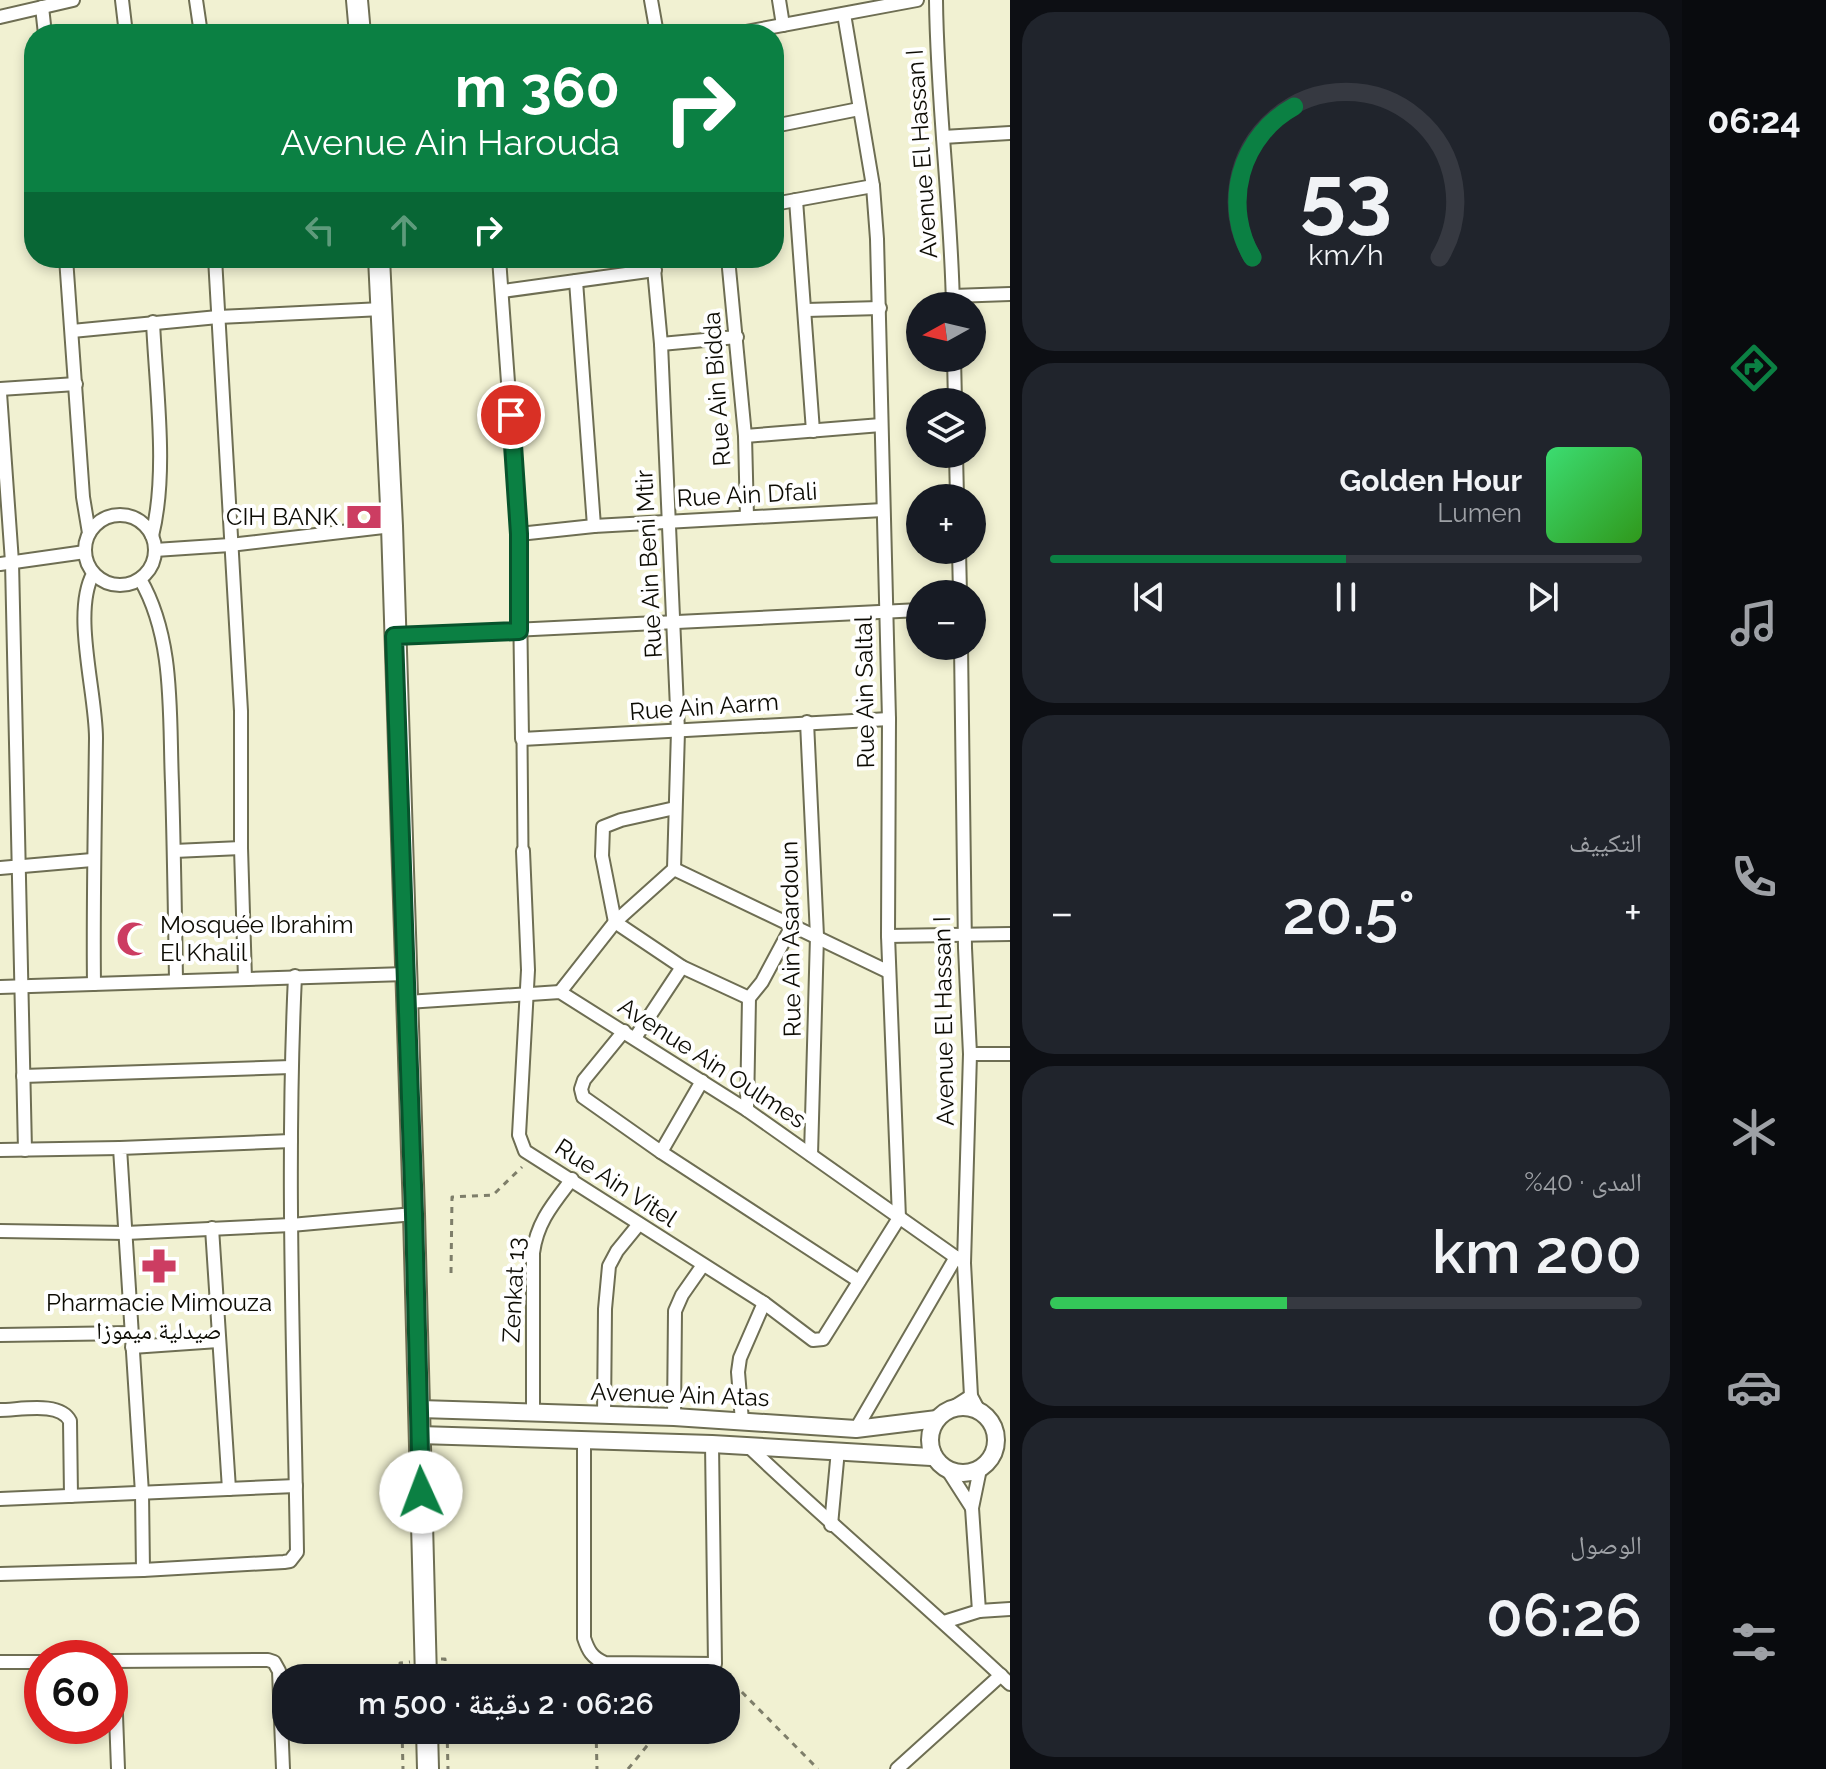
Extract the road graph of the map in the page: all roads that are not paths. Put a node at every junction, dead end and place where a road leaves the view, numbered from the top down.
1 (73, 0) edge
2 (122, 0) edge
3 (196, 0) edge
4 (357, 0) edge
5 (651, 0) edge
6 (779, 0) edge
7 (917, 0) edge
8 (936, 0) edge
9 (864, 5) edge
10 (42, 7) junction
11 (844, 14) junction
12 (0, 17) edge
13 (44, 24) edge
14 (125, 24) edge
15 (200, 24) edge
16 (359, 24) edge
17 (655, 24) edge
18 (783, 24) edge
19 (784, 25) edge
20 (859, 109) junction
21 (784, 124) edge
22 (1010, 133) edge
23 (943, 137) junction
24 (873, 186) junction
25 (796, 200) junction
26 (784, 202) edge
27 (67, 268) edge
28 (216, 268) edge
29 (380, 268) edge
30 (500, 268) edge
31 (636, 268) edge
32 (654, 268) edge
33 (729, 268) edge
34 (576, 281) junction
35 (503, 291) junction
36 (952, 292) edge
37 (1010, 294) edge
38 (986, 297) edge
39 (880, 308) junction
40 (382, 309) junction
41 (806, 310) junction
42 (218, 317) junction
43 (153, 322) junction
44 (72, 331) junction
45 (737, 337) junction
46 (661, 344) junction
47 (76, 384) junction
48 (0, 391) edge
49 (881, 425) junction
50 (813, 431) junction
51 (745, 436) junction
52 (883, 510) junction
53 (747, 517) junction
54 (669, 522) junction
55 (392, 526) junction
56 (594, 526) junction
57 (89, 533) junction
58 (519, 534) junction
59 (152, 536) junction
60 (230, 545) junction
61 (155, 550) junction
62 (85, 552) junction
63 (6, 563) edge
64 (93, 574) junction
65 (140, 579) junction
66 (906, 611) edge
67 (885, 612) junction
68 (674, 623) junction
69 (519, 631) junction
70 (394, 636) junction
71 (961, 660) edge
72 (889, 719) junction
73 (807, 722) junction
74 (678, 731) junction
75 (522, 739) junction
76 (675, 808) junction
77 (241, 848) junction
78 (174, 851) junction
79 (523, 851) joint
80 (92, 860) junction
81 (20, 866) junction
82 (0, 868) edge
83 (674, 869) junction
84 (615, 922) junction
85 (793, 924) junction
86 (965, 934) junction
87 (1010, 934) edge
88 (817, 936) junction
89 (888, 936) junction
90 (682, 967) junction
91 (889, 972) junction
92 (406, 974) junction
93 (295, 976) junction
94 (245, 979) junction
95 (176, 980) junction
96 (94, 984) junction
97 (21, 986) junction
98 (0, 987) edge
99 (560, 992) junction
100 (525, 994) junction
101 (749, 998) junction
102 (407, 1002) junction
103 (629, 1034) junction
104 (970, 1054) junction
105 (1010, 1054) edge
106 (291, 1067) junction
107 (23, 1076) junction
108 (702, 1081) junction
109 (747, 1110) junction
110 (291, 1141) junction
111 (120, 1148) junction
112 (0, 1150) edge
113 (25, 1150) junction
114 (661, 1152) junction
115 (811, 1155) junction
116 (572, 1179) junction
117 (414, 1214) junction
118 (899, 1218) junction
119 (639, 1224) junction
120 (291, 1225) junction
121 (212, 1228) junction
122 (0, 1231) edge
123 (126, 1233) junction
124 (960, 1260) junction
125 (703, 1265) junction
126 (859, 1281) junction
127 (764, 1303) junction
128 (132, 1333) junction
129 (0, 1335) edge
130 (218, 1341) junction
131 (132, 1347) junction
132 (979, 1408) junction
133 (420, 1409) junction
134 (0, 1410) edge
135 (533, 1414) junction
136 (942, 1415) junction
137 (604, 1416) junction
138 (674, 1417) junction
139 (742, 1421) junction
140 (1010, 1426) edge
141 (856, 1429) junction
142 (419, 1435) junction
143 (584, 1442) junction
144 (712, 1444) junction
145 (748, 1446) junction
146 (838, 1450) junction
147 (1010, 1450) edge
148 (932, 1452) junction
149 (985, 1465) junction
150 (947, 1469) junction
151 (296, 1486) junction
152 (229, 1489) junction
153 (142, 1493) junction
154 (71, 1496) junction
155 (0, 1499) edge
156 (972, 1508) junction
157 (831, 1525) junction
158 (143, 1570) junction
159 (0, 1574) edge
160 (1010, 1609) edge
161 (979, 1611) junction
162 (944, 1622) junction
163 (128, 1661) edge
164 (0, 1662) edge
165 (24, 1662) edge
166 (426, 1664) edge
167 (1005, 1680) edge
168 (117, 1744) edge
169 (427, 1744) edge
170 (118, 1769) edge
171 (283, 1769) edge
172 (428, 1769) edge
173 (897, 1769) edge

1 - 10 street
2 - 14 street
3 - 15 street
4 - 16 main road
5 - 17 street
6 - 18 street
7 - 9 street
8 - 23 street, Avenue El Hassan I
9 - 11 street
10 - 12 street
10 - 13 street
11 - 19 street
11 - 20 street, Rue Ain Saltal
20 - 21 street
20 - 24 street, Rue Ain Saltal
22 - 23 street
23 - 36 street, Avenue El Hassan I
24 - 25 street
24 - 39 street, Rue Ain Saltal
25 - 26 street
25 - 41 street
27 - 44 street
28 - 42 street
29 - 40 main road
30 - 35 street
31 - 34 street
32 - 46 street, Rue Ain Beni Mtir
33 - 45 street, Rue Ain Bidda
34 - 35 street
34 - 56 street
35 - 58 street
37 - 38 street
39 - 41 street
39 - 49 street, Rue Ain Saltal
40 - 42 street
40 - 55 main road
41 - 50 street
42 - 43 street
42 - 60 street
43 - 44 street
43 - 59 street
44 - 47 street
45 - 46 street
45 - 51 street, Rue Ain Bidda
46 - 54 street, Rue Ain Beni Mtir
47 - 48 street
47 - 57 street
48 - 63 street
49 - 50 street
49 - 52 street, Rue Ain Saltal
50 - 51 street
51 - 53 street, Rue Ain Bidda
52 - 53 street, Rue Ain Dfali
52 - 67 street, Rue Ain Saltal
53 - 54 street, Rue Ain Dfali
54 - 56 street, Rue Ain Dfali
54 - 68 street, Rue Ain Beni Mtir
55 - 60 street
55 - 70 main road
56 - 58 street, Rue Ain Dfali
57 - 59 street
57 - 62 street
58 - 69 street
59 - 61 street
60 - 61 street
60 - 77 street
61 - 65 street
62 - 63 street
62 - 64 street
63 - 81 street
64 - 65 street
64 - 80 street
65 - 78 street
66 - 67 street
67 - 68 street
67 - 72 street, Rue Ain Saltal
68 - 69 street
68 - 74 street, Rue Ain Beni Mtir
69 - 70 street
69 - 75 street
70 - 92 main road
71 - 86 street, Avenue El Hassan I
72 - 73 street, Rue Ain Aarm
72 - 89 street, Rue Ain Saltal
73 - 74 street, Rue Ain Aarm
73 - 88 street, Rue Ain Asardoun
74 - 75 street, Rue Ain Aarm
74 - 76 street, Rue Ain Beni Mtir
75 - 79 street
76 - 83 street, Rue Ain Beni Mtir
76 - 84 street
77 - 78 street
77 - 94 street
78 - 95 street
79 - 100 street, Rue Ain Vitel
80 - 81 street
80 - 96 street
81 - 82 street
81 - 97 street
83 - 84 street
83 - 85 street
84 - 90 street
84 - 99 street
85 - 88 street
85 - 101 street
86 - 87 street
86 - 89 street
86 - 104 street, Avenue El Hassan I
88 - 91 street
88 - 115 street, Rue Ain Asardoun
89 - 91 street, Rue Ain Saltal
90 - 101 street
90 - 103 street
91 - 118 street, Rue Ain Saltal
92 - 93 street
92 - 102 main road
93 - 94 street
93 - 106 street
94 - 95 street
95 - 96 street
96 - 97 street
97 - 98 street
97 - 107 street
99 - 100 street
99 - 103 street, Avenue Ain Oulmes
100 - 102 street
100 - 116 street, Rue Ain Vitel
101 - 109 street
102 - 117 main road
103 - 108 street, Avenue Ain Oulmes
103 - 114 street
104 - 105 street
104 - 124 street, Avenue El Hassan I
106 - 107 street
106 - 110 street
107 - 113 street
108 - 109 street, Avenue Ain Oulmes
108 - 114 street
109 - 115 street, Avenue Ain Oulmes
110 - 111 street
110 - 120 street
111 - 113 street
111 - 123 street
112 - 113 street
114 - 126 street
115 - 118 street, Avenue Ain Oulmes
116 - 119 street, Rue Ain Vitel
116 - 135 street, Zenkat 13
117 - 120 street
117 - 133 main road
118 - 124 street, Avenue Ain Oulmes
118 - 126 street
119 - 125 street, Rue Ain Vitel
119 - 137 street
120 - 121 street
120 - 151 street
121 - 123 street
121 - 130 street
122 - 123 street
123 - 128 street
124 - 132 street, Avenue El Hassan I
124 - 141 street
125 - 127 street, Rue Ain Vitel
125 - 138 street
126 - 127 street, Rue Ain Vitel
127 - 139 street
128 - 129 street
128 - 131 street
130 - 131 street
130 - 152 street
131 - 153 street
132 - 136 street
132 - 140 street
132 - 149 street
133 - 135 street, Avenue Ain Atas
133 - 142 main road
134 - 154 street
135 - 137 street, Avenue Ain Atas
136 - 141 street, Avenue Ain Atas
136 - 148 street
137 - 138 street, Avenue Ain Atas
138 - 139 street, Avenue Ain Atas
139 - 141 street, Avenue Ain Atas
142 - 143 street, Avenue Ain Atas
142 - 166 main road
143 - 144 street, Avenue Ain Atas
143 - 144 street
144 - 145 street, Avenue Ain Atas
145 - 146 street, Avenue Ain Atas
145 - 157 street
146 - 148 street, Avenue Ain Atas
146 - 157 street
147 - 149 street
148 - 150 street
149 - 150 street
149 - 156 street
150 - 156 street
151 - 152 street
151 - 158 street
152 - 153 street
153 - 154 street
153 - 158 street
154 - 155 street
156 - 161 street
157 - 162 street
158 - 159 street
160 - 161 street
161 - 162 street
162 - 167 street
163 - 171 street
164 - 165 street
167 - 173 street
168 - 170 street
169 - 172 main road

